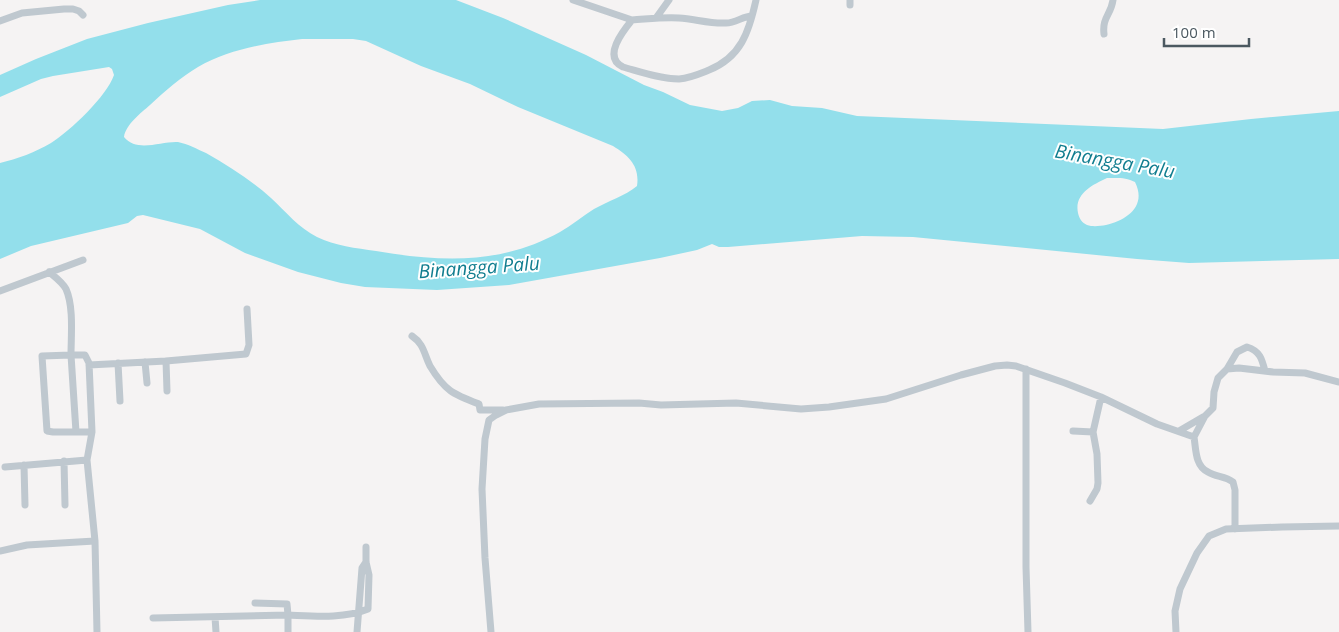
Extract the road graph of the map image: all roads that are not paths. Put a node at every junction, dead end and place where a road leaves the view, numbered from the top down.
1 (572, 0) edge
2 (668, 0) edge
3 (756, 0) edge
4 (1113, 0) edge
5 (84, 15) dead end
6 (752, 16) junction
7 (656, 18) junction
8 (632, 20) junction
9 (0, 21) edge
10 (1104, 34) dead end
11 (83, 260) dead end
12 (49, 272) junction
13 (0, 291) edge
14 (247, 309) dead end
15 (412, 336) dead end
16 (70, 355) junction
17 (166, 361) junction
18 (145, 362) junction
19 (118, 363) junction
20 (90, 364) junction
21 (1026, 369) junction
22 (1228, 370) junction
23 (1265, 371) junction
24 (1339, 382) edge
25 (147, 383) dead end
26 (167, 391) dead end
27 (1101, 397) junction
28 (120, 401) dead end
29 (506, 410) junction
30 (1205, 416) junction
31 (1179, 431) junction
32 (76, 432) junction
33 (92, 432) junction
34 (1073, 432) dead end
35 (1093, 432) junction
36 (1194, 437) junction
37 (87, 460) junction
38 (64, 461) junction
39 (24, 465) junction
40 (5, 467) dead end
41 (1090, 501) dead end
42 (25, 505) dead end
43 (66, 505) dead end
44 (1339, 526) edge
45 (1235, 530) junction
46 (95, 542) junction
47 (366, 547) dead end
48 (0, 551) edge
49 (255, 603) dead end
50 (358, 613) junction
51 (288, 615) junction
52 (215, 617) junction
53 (153, 618) dead end
54 (97, 632) edge
55 (216, 632) edge
56 (288, 632) edge
57 (357, 632) edge
58 (490, 632) edge
59 (1028, 632) edge
60 (1176, 632) edge

1 - 8 street
2 - 7 street
3 - 6 street
4 - 10 street
5 - 9 street
6 - 7 street
6 - 8 street
7 - 8 street
11 - 12 street
12 - 13 street
12 - 16 street
14 - 17 street
15 - 29 street
16 - 20 street
16 - 32 street
16 - 32 street
17 - 18 street
17 - 26 street
18 - 19 street
18 - 25 street
19 - 20 street
19 - 28 street
20 - 33 street
21 - 27 street
21 - 29 street
21 - 59 street
22 - 23 street
22 - 23 street
22 - 30 street
23 - 24 street
27 - 31 street
27 - 35 street
29 - 58 street
30 - 31 street
30 - 36 street
31 - 36 street
32 - 33 street
33 - 37 street
34 - 35 street
35 - 41 street
36 - 45 street
37 - 38 street
37 - 46 street
38 - 39 street
38 - 43 street
39 - 40 street
39 - 42 street
44 - 45 street
45 - 60 street
46 - 48 street
46 - 54 street
47 - 50 street
49 - 51 street
50 - 51 street
50 - 57 street
51 - 52 street
51 - 56 street
52 - 53 street
52 - 55 street

